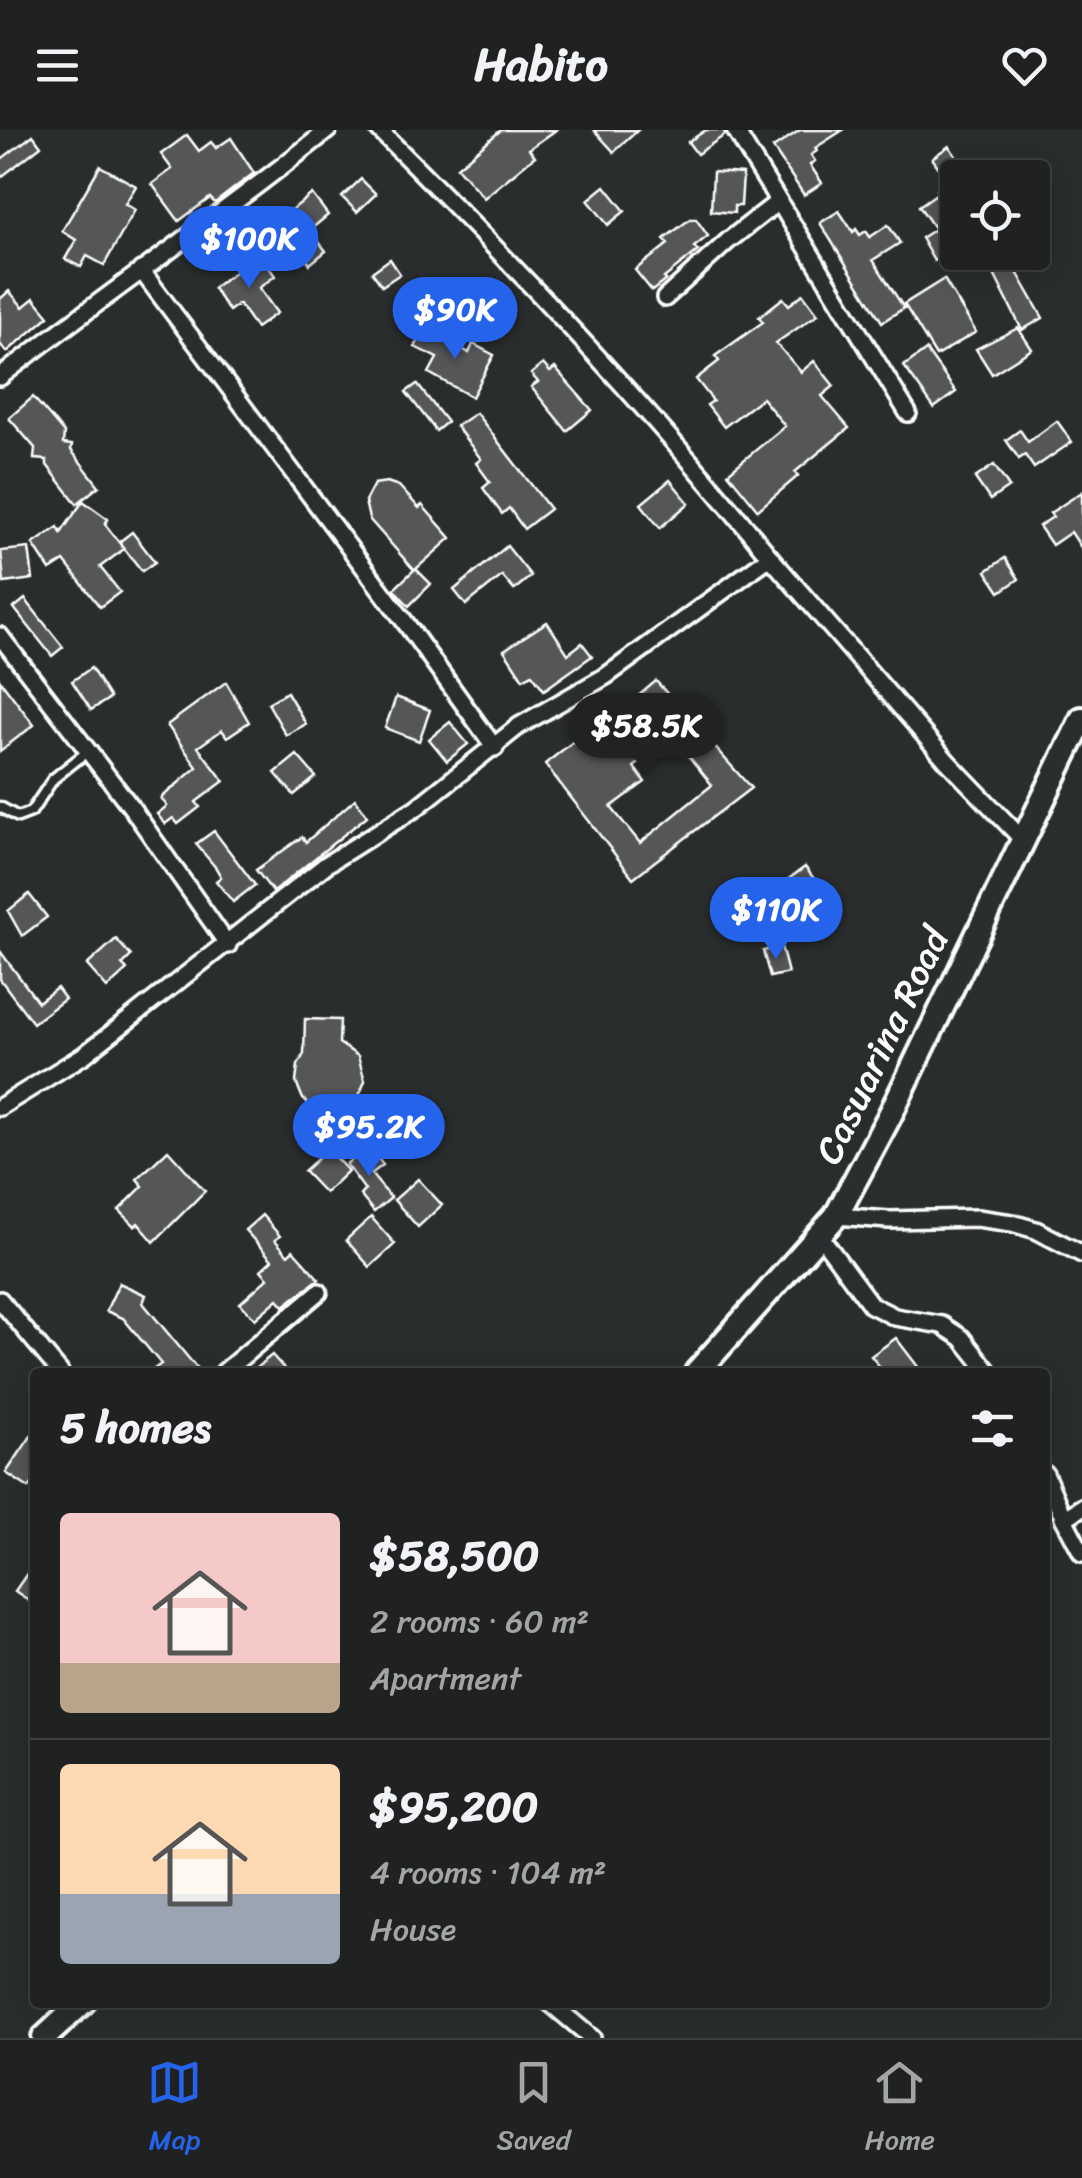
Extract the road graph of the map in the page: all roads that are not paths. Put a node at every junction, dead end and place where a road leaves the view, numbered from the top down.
1 (328, 130) edge
2 (379, 130) edge
3 (735, 130) edge
4 (780, 201) junction
5 (141, 270) junction
6 (665, 298) dead end
7 (0, 377) edge
8 (908, 413) dead end
9 (770, 556) junction
10 (0, 636) edge
11 (1082, 719) edge
12 (495, 748) junction
13 (88, 750) junction
14 (0, 807) edge
15 (1022, 840) junction
16 (228, 945) junction
17 (0, 1107) edge
18 (836, 1216) junction
19 (820, 1237) junction
20 (1082, 1254) edge
21 (319, 1292) dead end
22 (0, 1300) edge
23 (57, 1368) edge
24 (229, 1368) edge
25 (702, 1368) edge
26 (986, 1368) edge
27 (1050, 1486) edge
28 (1082, 1508) edge
29 (1064, 1519) junction
30 (1082, 1553) edge
31 (77, 2008) edge
32 (556, 2008) edge
33 (44, 2038) edge
34 (592, 2038) edge

1 - 5 street
2 - 9 street
3 - 4 street
4 - 6 street
4 - 8 street
5 - 7 street
5 - 12 street
9 - 12 street
9 - 15 street
10 - 13 street
11 - 15 street, Casuarina Road
12 - 16 street
13 - 14 lane
13 - 16 street
15 - 18 street, Casuarina Road
16 - 17 street
18 - 19 street, Casuarina Road
18 - 20 street
19 - 25 street, Casuarina Road
19 - 26 street
21 - 24 street
22 - 23 street
27 - 29 street
28 - 29 street
29 - 30 street
31 - 33 street
32 - 34 street

